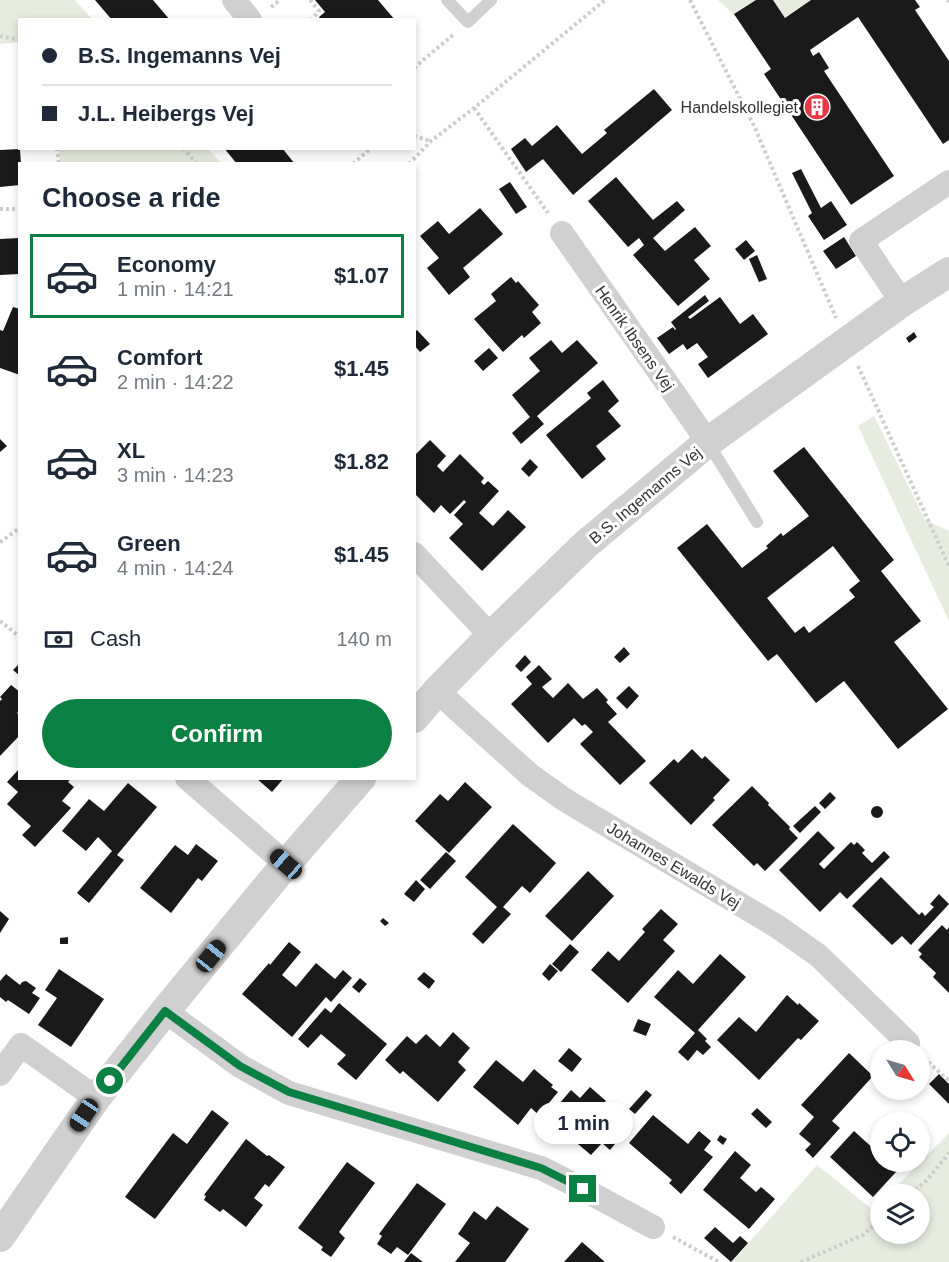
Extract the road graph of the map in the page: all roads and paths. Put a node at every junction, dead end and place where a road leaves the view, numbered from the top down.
1 (234, 0) edge
2 (310, 0) edge
3 (447, 0) edge
4 (490, 0) edge
5 (597, 0) edge
6 (605, 0) edge
7 (690, 0) edge
8 (598, 6) junction
9 (248, 18) edge
10 (313, 18) edge
11 (468, 22) junction
12 (0, 36) edge
13 (18, 40) edge
14 (416, 66) edge
15 (474, 108) junction
16 (416, 137) edge
17 (431, 141) junction
18 (185, 150) edge
19 (369, 150) edge
20 (195, 162) edge
21 (355, 162) edge
22 (411, 162) edge
23 (949, 182) edge
24 (0, 209) edge
25 (18, 209) edge
26 (562, 233) joint
27 (949, 272) edge
28 (902, 302) junction
29 (847, 342) junction
30 (708, 442) junction
31 (757, 522) dead end
32 (18, 529) edge
33 (0, 542) edge
34 (416, 556) edge
35 (948, 559) edge
36 (949, 566) edge
37 (0, 621) edge
38 (18, 635) edge
39 (491, 636) junction
40 (437, 691) junction
41 (416, 716) edge
42 (189, 780) edge
43 (359, 780) edge
44 (286, 864) junction
45 (165, 1011) junction
46 (906, 1040) edge
47 (930, 1063) edge
48 (0, 1074) edge
49 (949, 1081) edge
50 (96, 1098) junction
51 (949, 1153) edge
52 (922, 1184) edge
53 (653, 1227) joint
54 (870, 1228) edge
55 (0, 1237) edge
56 (719, 1262) edge
57 (801, 1262) edge

1 - 9 street
2 - 10 path
3 - 11 lane
4 - 11 lane
5 - 8 path
6 - 8 path
7 - 29 path
8 - 15 path
11 - 14 path
12 - 13 path
15 - 17 path
15 - 26 path
16 - 17 path
17 - 22 path
18 - 20 path
19 - 21 path
23 - 28 street
24 - 25 path
26 - 30 street, Henrik Ibsens Vej
27 - 28 street, B.S. Ingemanns Vej
28 - 29 street, B.S. Ingemanns Vej
29 - 30 street, B.S. Ingemanns Vej
29 - 35 path
30 - 31 lane
30 - 39 street, B.S. Ingemanns Vej
32 - 33 path
34 - 39 street
35 - 36 path
37 - 38 path
39 - 40 street, B.S. Ingemanns Vej
40 - 41 street, B.S. Ingemanns Vej
40 - 46 street, Johannes Ewalds Vej
42 - 44 street
43 - 44 street
44 - 45 street
45 - 50 street
45 - 53 street
47 - 49 path
48 - 50 street
50 - 55 street
51 - 52 path
53 - 56 path
54 - 57 path

